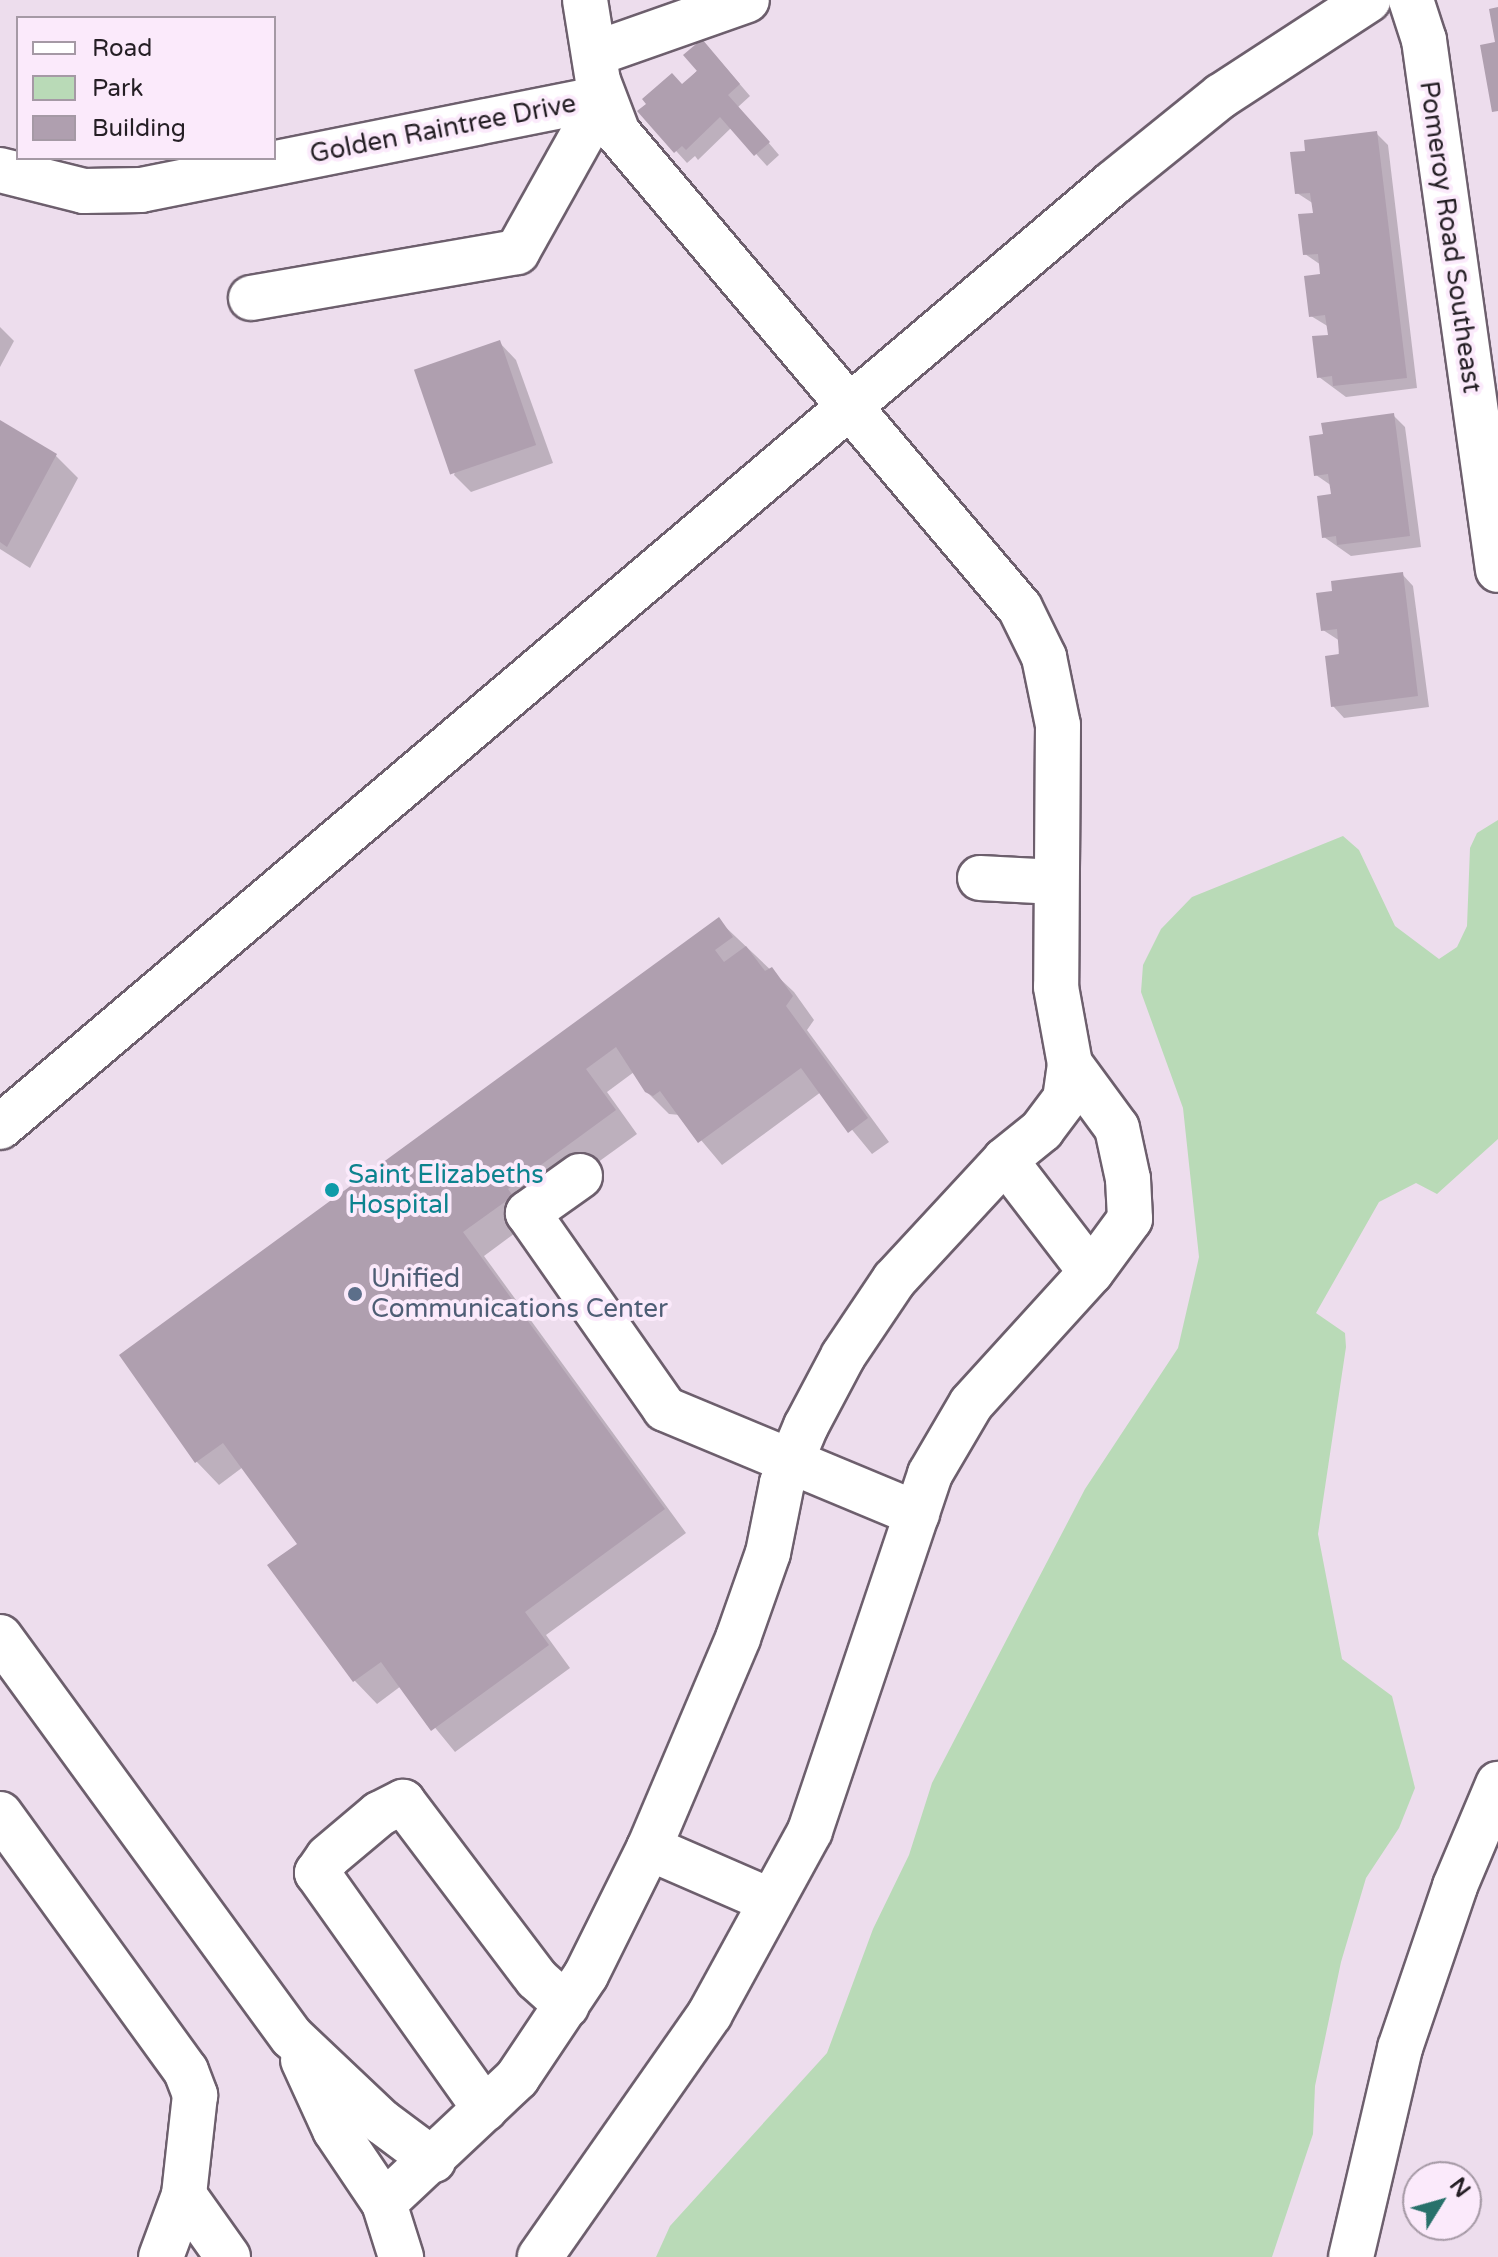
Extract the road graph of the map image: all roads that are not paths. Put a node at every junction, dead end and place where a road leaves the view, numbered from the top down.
1 (585, 0) edge
2 (747, 0) edge
3 (1368, 0) edge
4 (1411, 0) edge
5 (594, 54) junction
6 (603, 98) junction
7 (0, 170) edge
8 (251, 298) dead end
9 (850, 409) junction
10 (1498, 570) edge
11 (980, 878) dead end
12 (1056, 882) junction
13 (1070, 1064) junction
14 (0, 1127) edge
15 (1005, 1160) junction
16 (580, 1176) dead end
17 (1091, 1272) junction
18 (791, 1462) junction
19 (917, 1514) junction
20 (0, 1637) edge
21 (1498, 1784) edge
22 (0, 1814) edge
23 (649, 1848) junction
24 (771, 1901) junction
25 (567, 2006) junction
26 (292, 2037) junction
27 (485, 2109) junction
28 (433, 2160) junction
29 (184, 2195) junction
30 (384, 2203) junction
31 (161, 2257) edge
32 (228, 2257) edge
33 (401, 2257) edge
34 (540, 2257) edge
35 (1351, 2257) edge

1 - 5 main road, Golden Raintree Drive
2 - 5 main road
3 - 9 main road
4 - 10 main road, Pomeroy Road Southeast
5 - 6 main road, Golden Raintree Drive
6 - 7 main road, Golden Raintree Drive
6 - 8 main road
6 - 9 main road, Golden Raintree Drive
9 - 12 main road, Golden Raintree Drive
9 - 14 main road
11 - 12 main road
12 - 13 main road, Golden Raintree Drive
13 - 15 main road
13 - 17 main road
15 - 17 main road
15 - 18 main road
16 - 18 main road
17 - 19 main road
18 - 19 main road
18 - 23 main road
19 - 24 main road
20 - 26 main road
21 - 35 main road
22 - 29 main road
23 - 24 main road
23 - 25 main road
24 - 34 main road
25 - 27 main road
25 - 27 main road
26 - 28 main road
26 - 30 main road
27 - 28 main road
28 - 30 main road
29 - 31 main road
29 - 32 main road
30 - 33 main road

